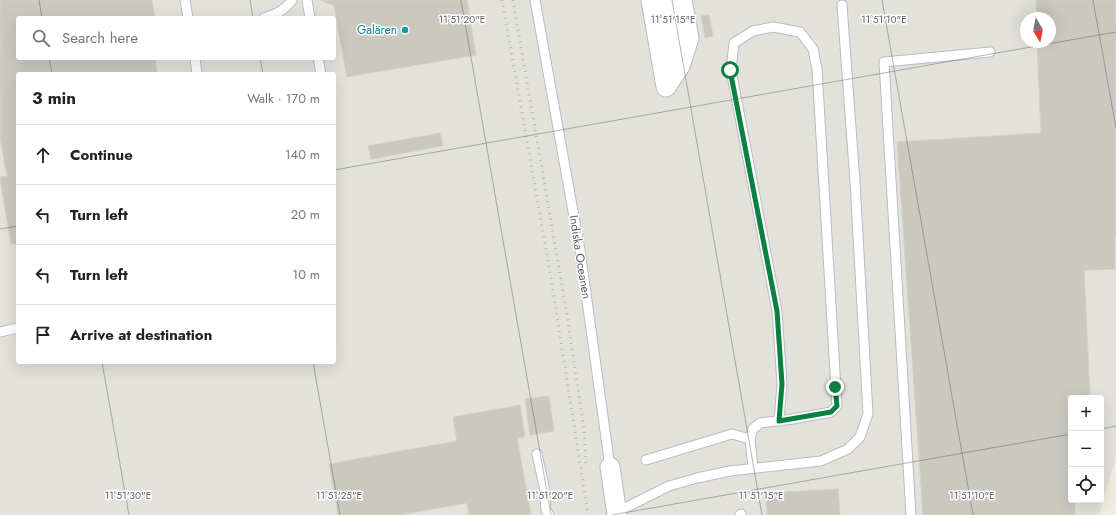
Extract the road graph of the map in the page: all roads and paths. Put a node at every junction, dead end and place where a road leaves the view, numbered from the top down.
1 (185, 0) edge
2 (292, 0) edge
3 (307, 0) edge
4 (535, 0) edge
5 (651, 0) edge
6 (668, 0) edge
7 (682, 0) edge
8 (842, 5) dead end
9 (188, 16) edge
10 (271, 16) edge
11 (310, 16) edge
12 (990, 52) dead end
13 (195, 60) edge
14 (318, 60) edge
15 (680, 66) junction
16 (198, 72) edge
17 (321, 72) edge
18 (16, 328) edge
19 (0, 332) edge
20 (779, 421) junction
21 (750, 439) junction
22 (537, 454) dead end
23 (646, 460) dead end
24 (610, 467) joint
25 (754, 468) junction
26 (617, 513) edge
27 (549, 515) edge
28 (911, 515) edge

1 - 9 lane
2 - 10 lane
3 - 11 lane
4 - 24 lane, Indiska Oceanen
5 - 15 street
6 - 15 street
7 - 15 street
8 - 25 lane
12 - 28 lane
13 - 16 lane
14 - 17 lane
18 - 19 lane
20 - 20 lane
20 - 21 lane
21 - 23 lane
21 - 25 lane
22 - 27 lane
24 - 26 street, Indiska Oceanen
25 - 26 lane

